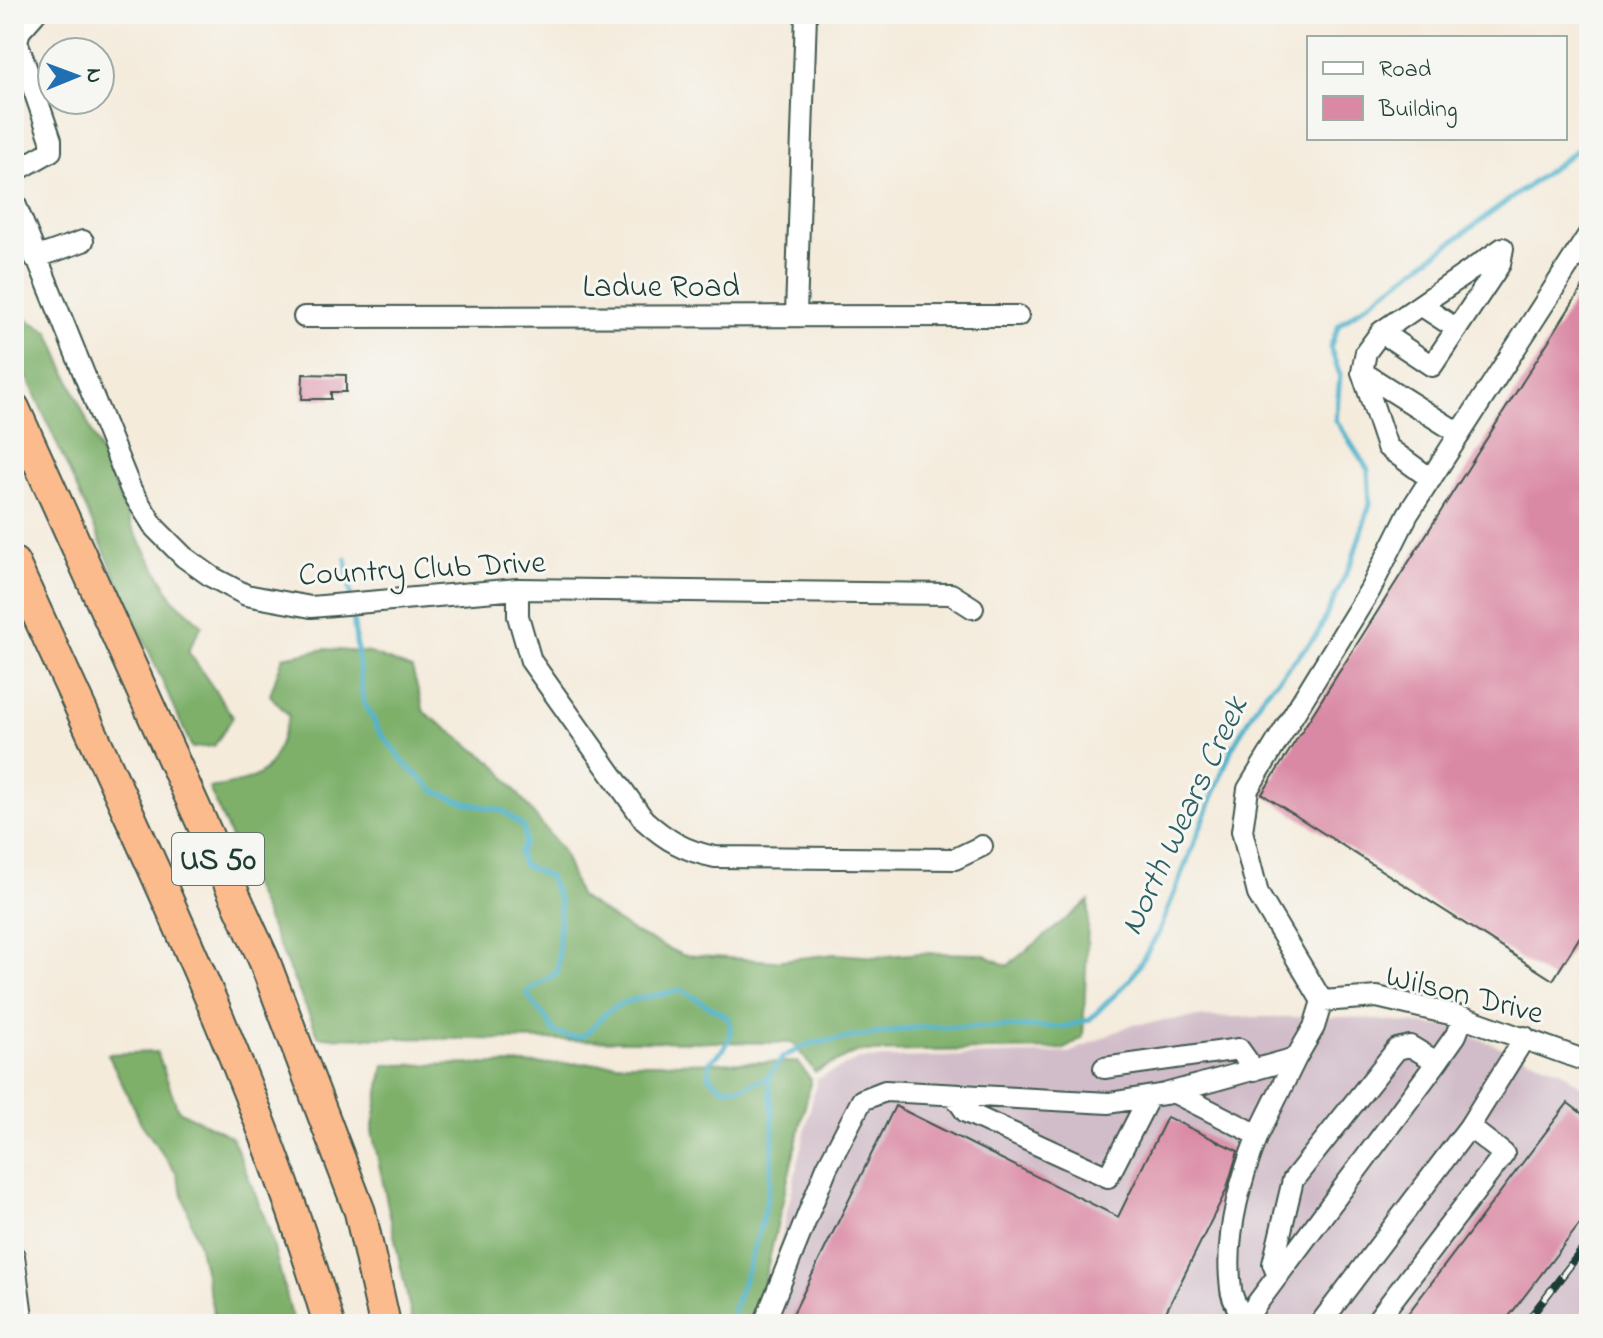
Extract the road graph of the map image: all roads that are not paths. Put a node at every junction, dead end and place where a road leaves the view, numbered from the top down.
1 (35, 14) edge
2 (806, 14) edge
3 (14, 172) edge
4 (14, 201) edge
5 (1589, 234) edge
6 (83, 241) dead end
7 (35, 258) junction
8 (1461, 278) junction
9 (1481, 292) junction
10 (1422, 306) junction
11 (796, 314) junction
12 (1018, 316) dead end
13 (304, 317) dead end
14 (1457, 329) junction
15 (1381, 332) junction
16 (1362, 372) junction
17 (14, 408) edge
18 (1460, 434) junction
19 (1431, 479) junction
20 (14, 563) edge
21 (518, 589) junction
22 (973, 608) dead end
23 (982, 846) dead end
24 (1322, 1001) junction
25 (1463, 1017) junction
26 (1525, 1037) junction
27 (1296, 1058) junction
28 (1437, 1062) junction
29 (1589, 1062) edge
30 (1104, 1068) dead end
31 (1254, 1070) junction
32 (1173, 1092) junction
33 (954, 1095) junction
34 (1149, 1097) junction
35 (1469, 1127) junction
36 (1258, 1135) junction
37 (14, 1256) edge
38 (1278, 1276) junction
39 (1245, 1322) edge
40 (23, 1324) edge
41 (329, 1324) edge
42 (385, 1324) edge
43 (764, 1324) edge
44 (1320, 1324) edge
45 (1374, 1324) edge

1 - 3 street
2 - 11 street
4 - 7 street, Country Club Drive
5 - 18 street
6 - 7 street
7 - 21 street, Country Club Drive
8 - 9 street
8 - 9 street
8 - 10 street
9 - 14 street
10 - 14 street
10 - 15 street
11 - 12 street, Ladue Road
11 - 13 street, Ladue Road
14 - 15 street
15 - 16 street
16 - 18 street
16 - 19 street
17 - 42 highway, US 50
18 - 19 street
19 - 24 street
20 - 41 highway, US 50
21 - 22 street, Country Club Drive
21 - 23 street
24 - 25 street, Wilson Drive
24 - 27 street
25 - 26 street, Wilson Drive
25 - 28 street
26 - 29 street, Wilson Drive
26 - 35 street
27 - 31 street
27 - 36 street
28 - 38 street
28 - 38 street
30 - 31 street
31 - 32 street
32 - 34 street
32 - 36 street
33 - 34 street
33 - 34 street
33 - 43 street
35 - 44 street
35 - 45 street
36 - 39 street
37 - 40 street
38 - 39 street

